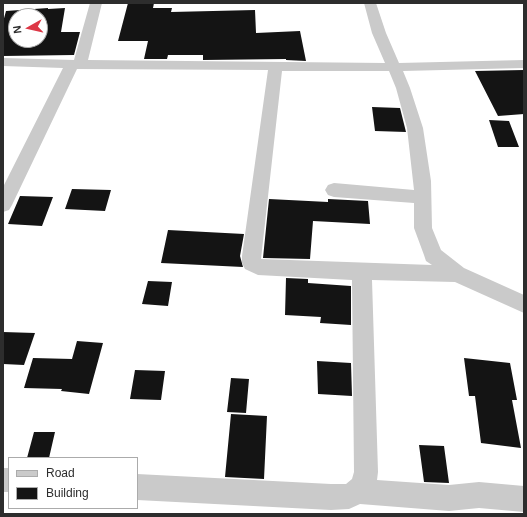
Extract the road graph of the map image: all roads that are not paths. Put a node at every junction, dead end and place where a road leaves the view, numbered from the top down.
1 (96, 3) edge
2 (370, 3) edge
3 (3, 62) edge
4 (76, 64) junction
5 (524, 64) edge
6 (276, 66) junction
7 (394, 67) junction
8 (334, 190) dead end
9 (423, 197) junction
10 (3, 205) edge
11 (362, 272) junction
12 (456, 274) junction
13 (524, 304) edge
14 (138, 487) edge
15 (356, 491) junction
16 (524, 499) edge

1 - 4 street
2 - 7 street
3 - 4 street
4 - 6 street
4 - 10 street
5 - 7 street
6 - 7 street
6 - 11 street
7 - 9 street
8 - 9 street
9 - 12 street
11 - 12 street
11 - 15 street
12 - 13 street
14 - 15 street
15 - 16 street

